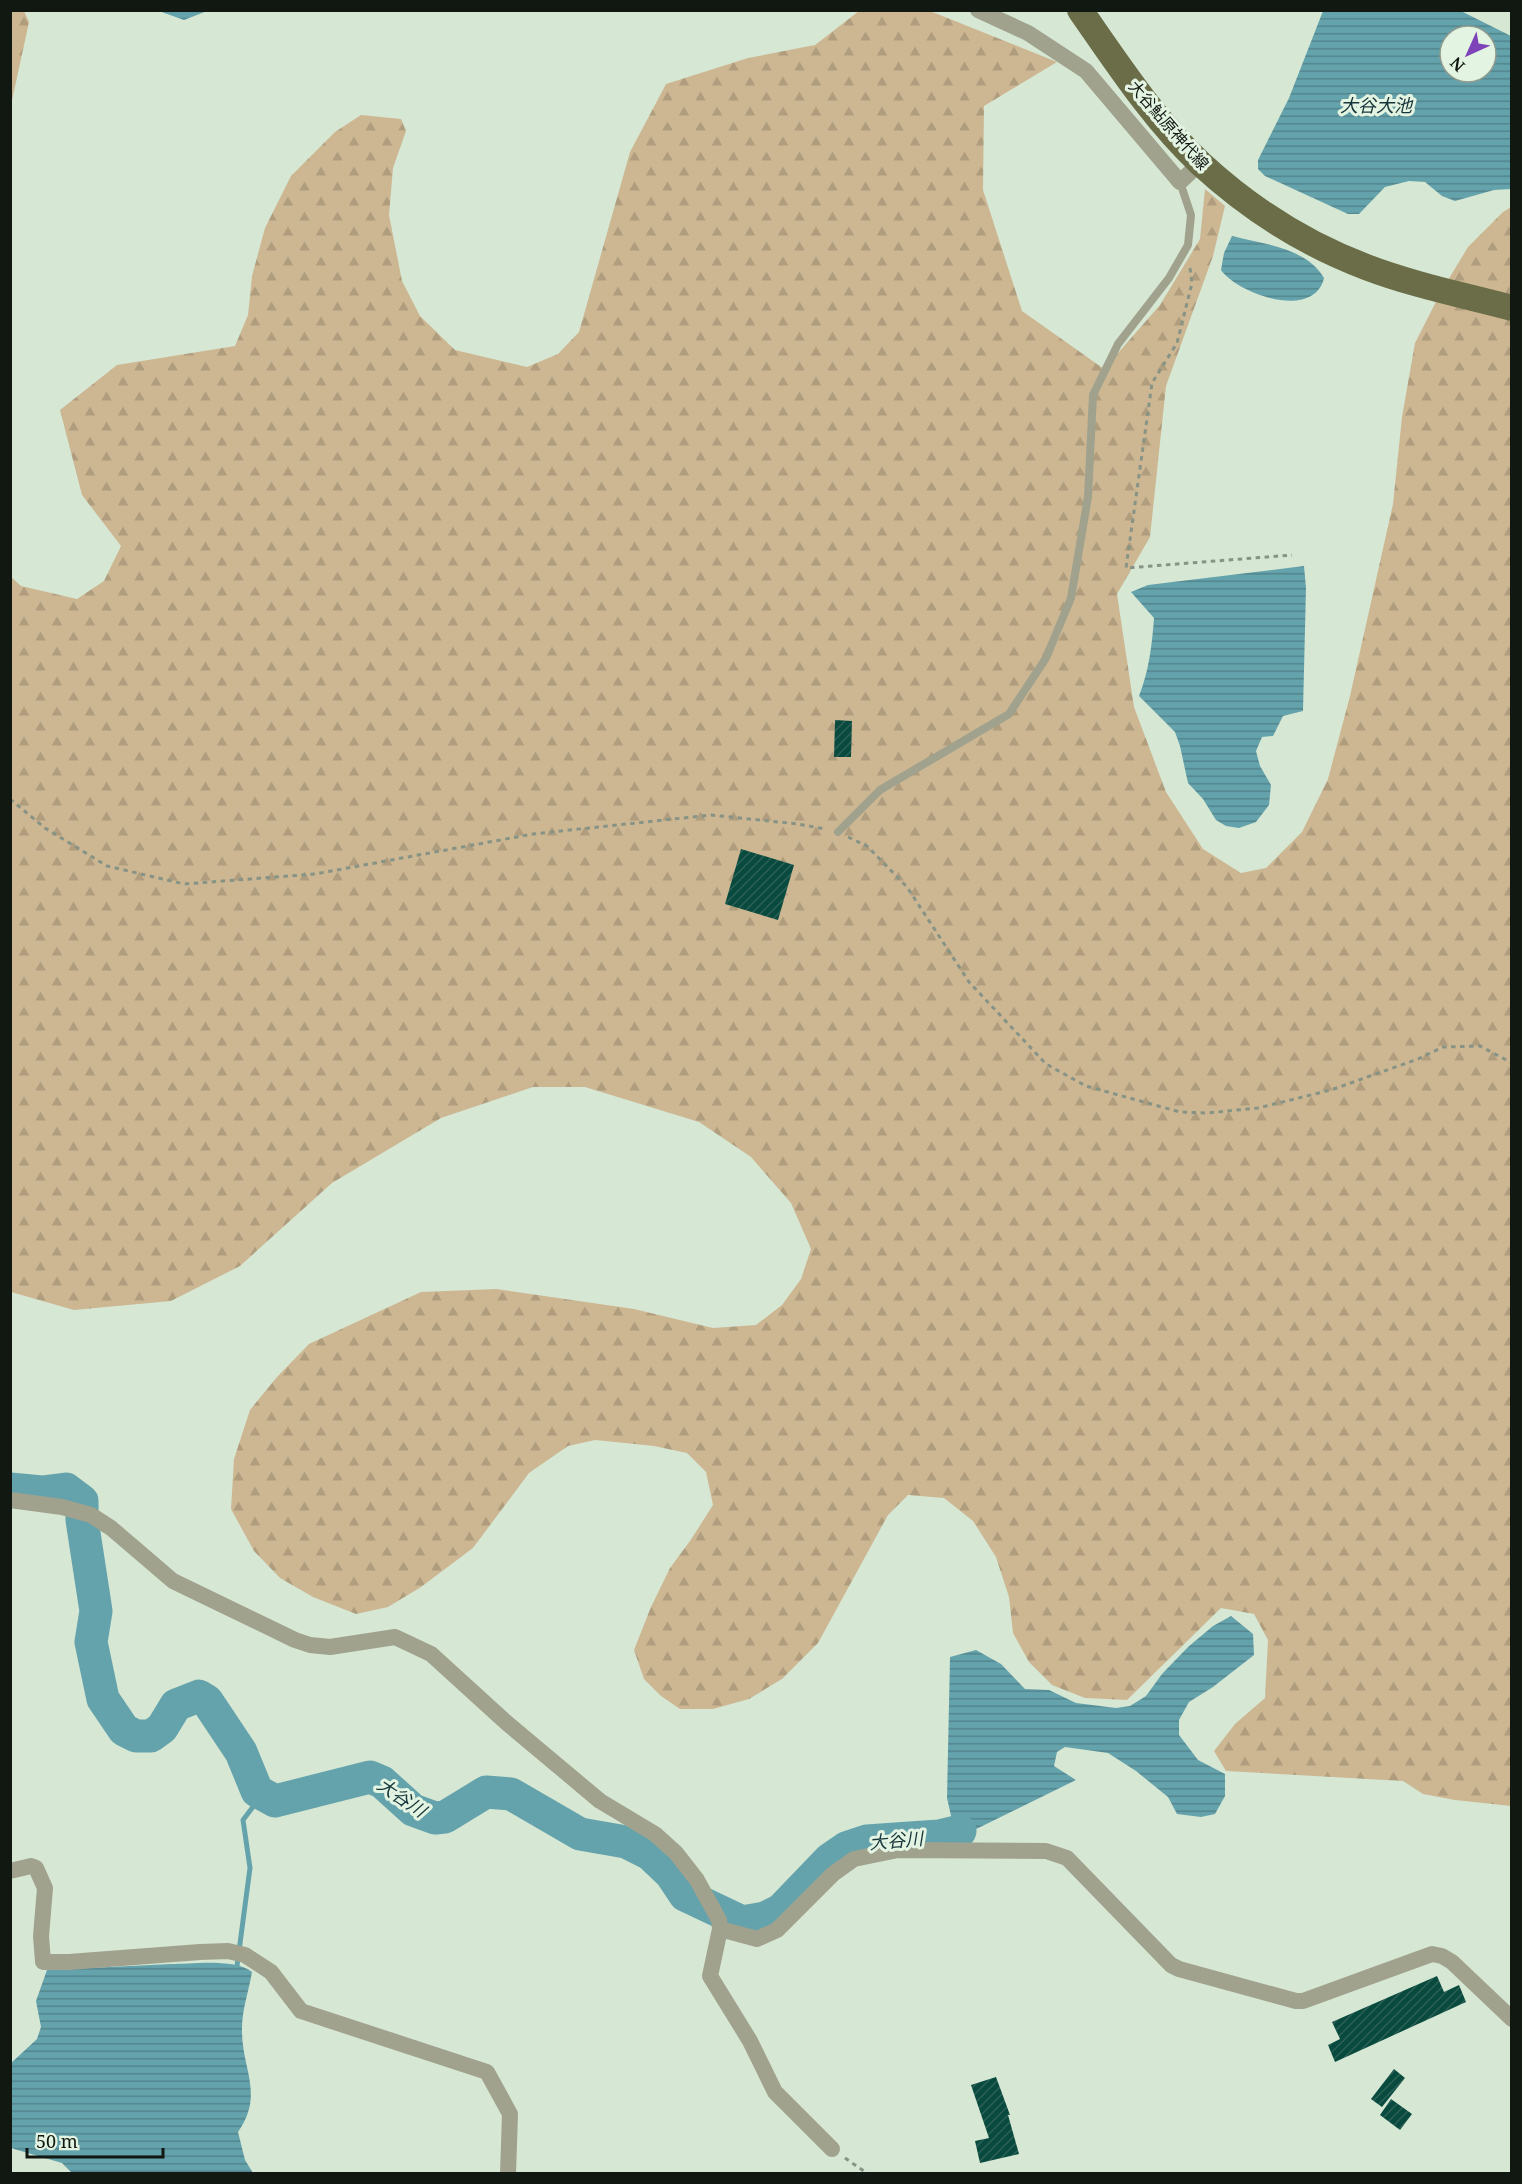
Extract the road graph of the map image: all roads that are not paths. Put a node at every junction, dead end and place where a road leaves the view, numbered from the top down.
1 (978, 10) edge
2 (1080, 10) edge
3 (1200, 163) junction
4 (1180, 182) junction
5 (1512, 308) edge
6 (838, 832) road end
7 (10, 1500) edge
8 (10, 1871) edge
9 (720, 1929) junction
10 (1512, 2019) edge
11 (832, 2149) road end
12 (508, 2174) edge

1 - 4 street
2 - 3 main road, 大谷鮎原神代線
3 - 4 street
3 - 5 main road, 大谷鮎原神代線
4 - 6 lane
7 - 9 street
8 - 12 street
9 - 10 street
9 - 11 street

